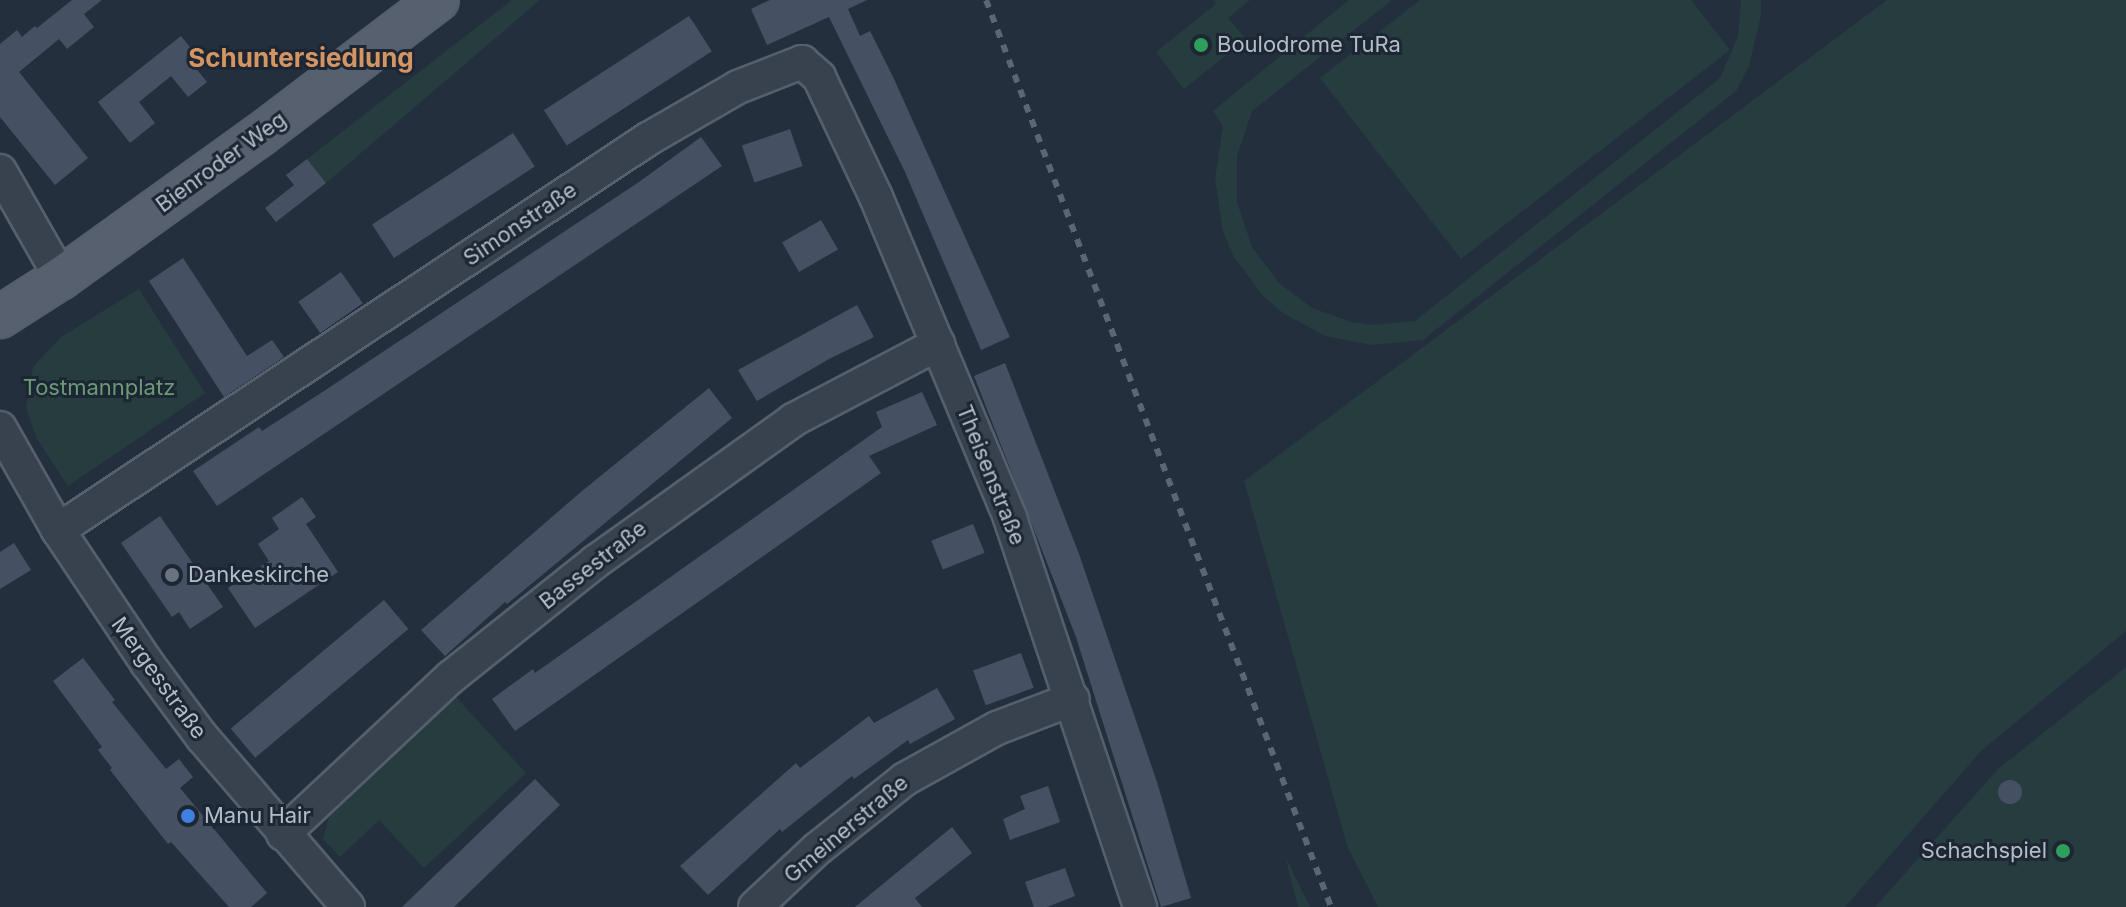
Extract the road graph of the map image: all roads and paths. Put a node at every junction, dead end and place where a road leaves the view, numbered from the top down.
1 (438, 0) edge
2 (802, 62) joint
3 (0, 171) edge
4 (61, 278) junction
5 (0, 317) edge
6 (938, 344) junction
7 (0, 428) edge
8 (58, 530) junction
9 (1073, 699) junction
10 (283, 834) junction
11 (348, 907) edge
12 (755, 907) edge
13 (1140, 907) edge

1 - 4 main road, Bienroder Weg
2 - 6 street, Theisenstraße
2 - 8 street, Simonstraße
3 - 4 street
4 - 5 main road, Bienroder Weg
6 - 9 street, Theisenstraße
6 - 10 street, Bassestraße
7 - 8 street, Mergesstraße
8 - 10 street, Mergesstraße
9 - 12 street, Gmeinerstraße
9 - 13 street, Theisenstraße
10 - 11 street, Mergesstraße

